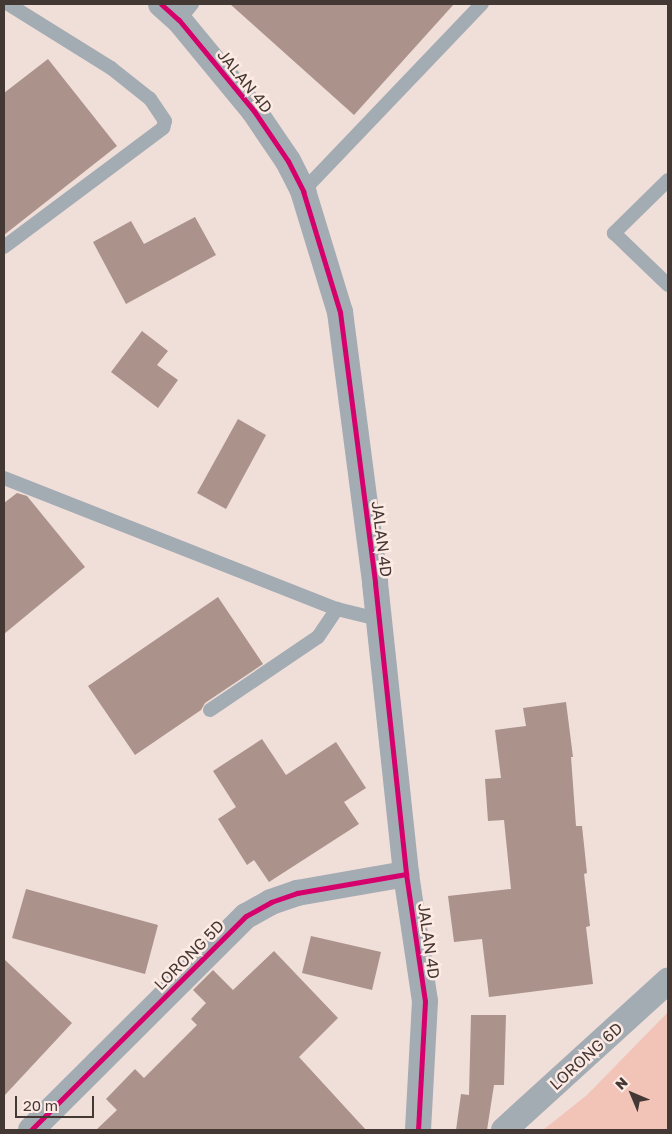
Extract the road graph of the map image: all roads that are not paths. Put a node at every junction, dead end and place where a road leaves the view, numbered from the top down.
1 (8, 4) edge
2 (482, 4) edge
3 (177, 9) edge
4 (668, 180) edge
5 (304, 191) junction
6 (4, 247) edge
7 (668, 284) edge
8 (4, 478) edge
9 (336, 609) junction
10 (378, 619) junction
11 (210, 710) dead end
12 (406, 874) junction
13 (668, 981) edge
14 (31, 1130) edge
15 (418, 1130) edge
16 (504, 1130) edge

1 - 6 lane
2 - 5 lane
3 - 5 street, JALAN 4D
4 - 7 lane
5 - 10 street, JALAN 4D
8 - 9 lane
9 - 10 lane
9 - 11 lane
10 - 12 street, JALAN 4D
12 - 14 street, LORONG 5D
12 - 15 street, JALAN 4D
13 - 16 street, LORONG 6D

